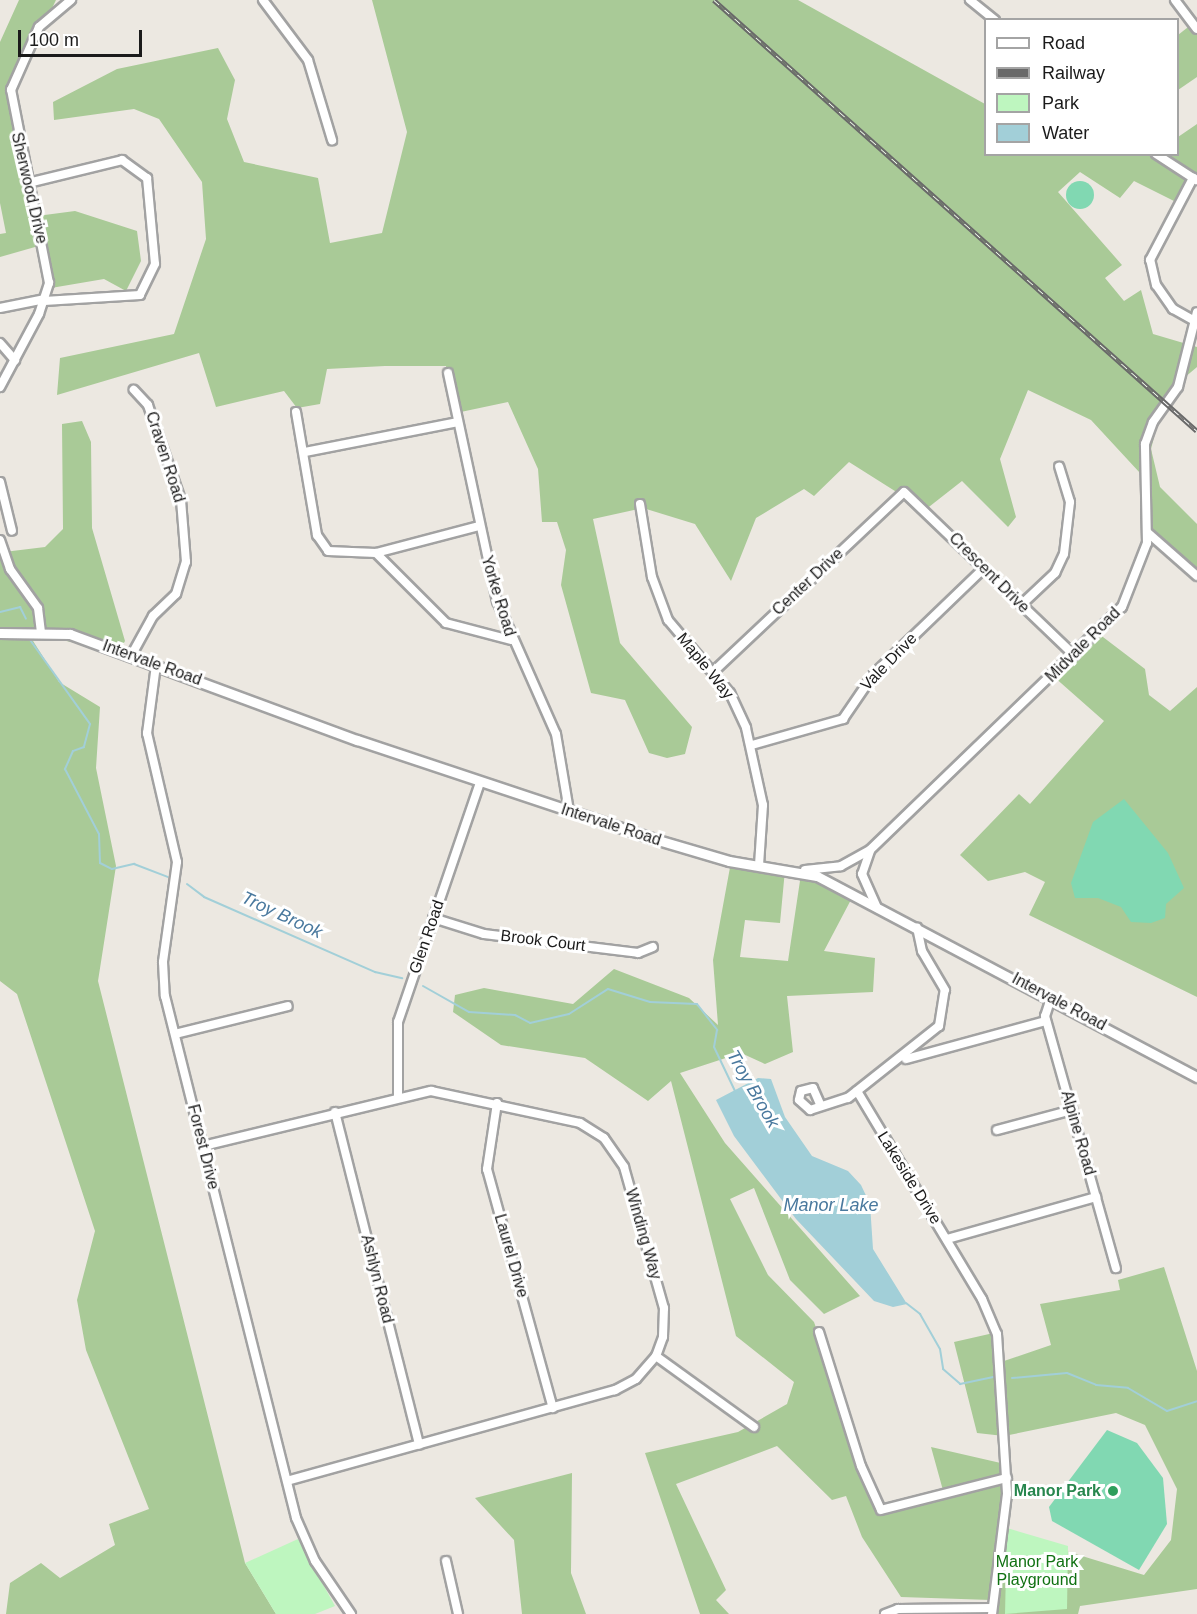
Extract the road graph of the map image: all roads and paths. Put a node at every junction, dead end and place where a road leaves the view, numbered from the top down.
1 (71, 0) edge
2 (263, 0) edge
3 (970, 0) edge
4 (1174, 0) edge
5 (992, 18) edge
6 (1197, 29) edge
7 (332, 140) dead end
8 (1159, 156) edge
9 (1195, 180) edge
10 (28, 183) junction
11 (45, 300) junction
12 (0, 308) edge
13 (1195, 316) edge
14 (0, 344) edge
15 (15, 360) junction
16 (448, 374) dead end
17 (0, 387) edge
18 (134, 390) dead end
19 (296, 412) dead end
20 (458, 422) junction
21 (305, 452) junction
22 (1059, 467) dead end
23 (0, 482) edge
24 (904, 493) joint
25 (640, 504) dead end
26 (479, 525) junction
27 (12, 531) dead end
28 (1148, 533) junction
29 (0, 540) edge
30 (376, 553) junction
31 (984, 568) junction
32 (1197, 576) edge
33 (1021, 605) junction
34 (41, 631) junction
35 (0, 633) edge
36 (512, 640) junction
37 (1074, 655) junction
38 (131, 656) junction
39 (156, 665) junction
40 (713, 672) junction
41 (752, 745) junction
42 (480, 782) junction
43 (568, 811) junction
44 (870, 850) junction
45 (759, 865) junction
46 (795, 870) junction
47 (876, 906) junction
48 (433, 918) junction
49 (917, 928) junction
50 (654, 947) dead end
51 (1051, 998) junction
52 (288, 1006) dead end
53 (1046, 1021) junction
54 (175, 1034) junction
55 (899, 1061) junction
56 (1197, 1077) edge
57 (857, 1091) junction
58 (398, 1096) junction
59 (497, 1103) junction
60 (820, 1104) dead end
61 (1072, 1110) junction
62 (335, 1112) junction
63 (998, 1130) dead end
64 (203, 1146) junction
65 (1096, 1197) junction
66 (947, 1239) junction
67 (1116, 1268) dead end
68 (819, 1332) dead end
69 (656, 1356) junction
70 (553, 1408) junction
71 (754, 1427) dead end
72 (419, 1445) junction
73 (1007, 1478) junction
74 (287, 1481) junction
75 (446, 1561) dead end
76 (992, 1611) edge
77 (351, 1614) edge
78 (458, 1614) edge
79 (885, 1614) edge

1 - 10 street, Sherwood Drive
2 - 7 street
3 - 5 street
4 - 6 street
8 - 9 street
9 - 13 street
10 - 11 street, Sherwood Drive
10 - 11 street
11 - 12 street
11 - 15 street, Sherwood Drive
13 - 28 street, Midvale Road
14 - 15 street
15 - 17 street, Sherwood Drive
16 - 20 street, Yorke Road
18 - 38 street, Craven Road
19 - 21 street
20 - 21 street
20 - 26 street, Yorke Road
21 - 30 street
22 - 33 street
23 - 27 street
24 - 31 street, Crescent Drive
24 - 40 street, Center Drive
25 - 40 street, Maple Way
26 - 30 street
26 - 36 street, Yorke Road
28 - 32 street
28 - 37 street, Midvale Road
29 - 34 street
30 - 36 street
31 - 33 street, Crescent Drive
31 - 41 street, Vale Drive
33 - 37 street, Crescent Drive
34 - 35 street, Intervale Road
34 - 38 street, Intervale Road
36 - 43 street, Yorke Road
37 - 44 street, Midvale Road
38 - 39 street, Intervale Road
39 - 42 street, Intervale Road
39 - 54 street, Forest Drive
40 - 41 street, Maple Way
41 - 45 street, Maple Way
42 - 43 street, Intervale Road
42 - 48 street, Glen Road
43 - 45 street, Intervale Road
44 - 46 street, Midvale Road
44 - 47 street
45 - 46 street, Intervale Road
46 - 47 street, Intervale Road
47 - 49 street, Intervale Road
48 - 50 street, Brook Court
48 - 58 street, Glen Road
49 - 51 street, Intervale Road
49 - 55 street
51 - 53 street, Alpine Road
51 - 56 street, Intervale Road
52 - 54 street
53 - 55 street
53 - 61 street, Alpine Road
54 - 64 street, Forest Drive
55 - 57 street
57 - 60 street
57 - 66 street, Lakeside Drive
58 - 59 street, Winding Way
58 - 62 street, Winding Way
59 - 69 street, Winding Way
59 - 70 street, Laurel Drive
61 - 63 street
61 - 65 street, Alpine Road
62 - 64 street, Winding Way
62 - 72 street, Ashlyn Road
64 - 74 street, Forest Drive
65 - 66 street
65 - 67 street, Alpine Road
66 - 73 street, Lakeside Drive
68 - 73 street
69 - 70 street
69 - 71 street
70 - 72 street
72 - 74 street
73 - 76 street, Lakeside Drive
74 - 77 street, Forest Drive
75 - 78 street
76 - 79 street

